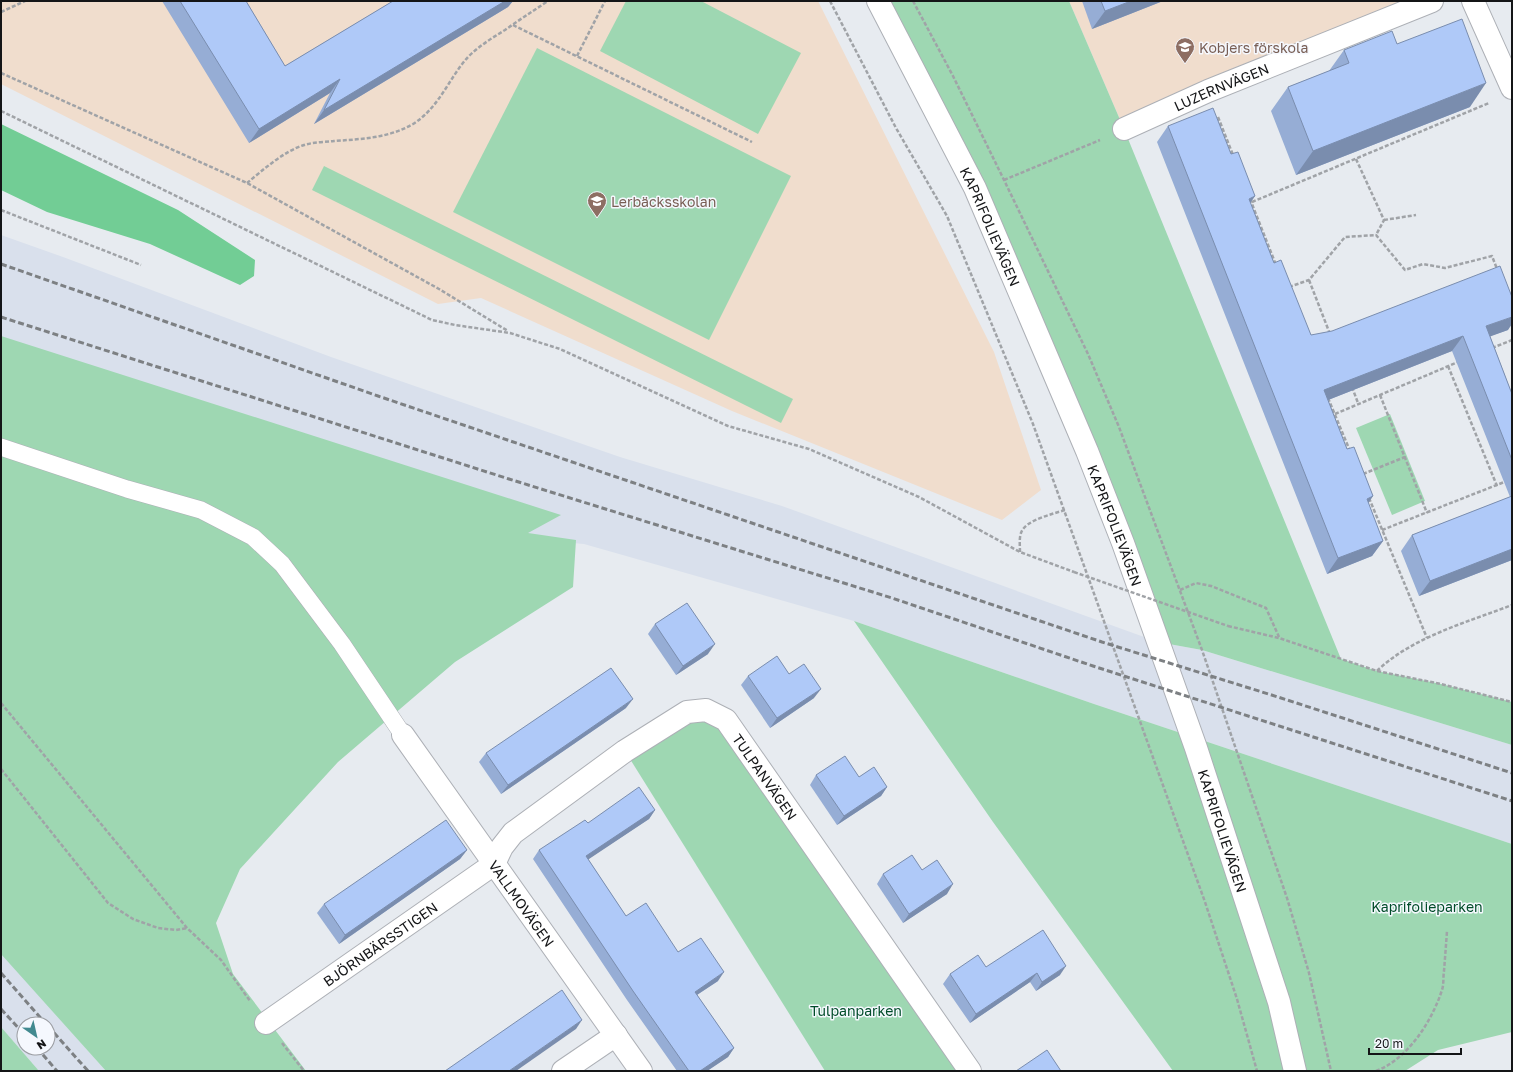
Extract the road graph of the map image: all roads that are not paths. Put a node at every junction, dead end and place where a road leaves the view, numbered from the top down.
1 (878, 1) edge
2 (1432, 1) edge
3 (1473, 1) edge
4 (1512, 88) edge
5 (1124, 130) road end
6 (1, 447) edge
7 (403, 735) joint
8 (494, 864) junction
9 (266, 1023) road end
10 (616, 1035) junction
11 (563, 1071) edge
12 (641, 1071) edge
13 (970, 1071) edge
14 (1295, 1071) edge

1 - 14 street, KAPRIFOLIEVÄGEN
2 - 5 street, LUZERNVÄGEN
3 - 4 street
6 - 7 lane
7 - 8 street, VALLMOVÄGEN
8 - 9 street, BJÖRNBÄRSSTIGEN
8 - 10 street, VALLMOVÄGEN
8 - 13 street, TULPANVÄGEN
10 - 11 street
10 - 12 street, VALLMOVÄGEN

